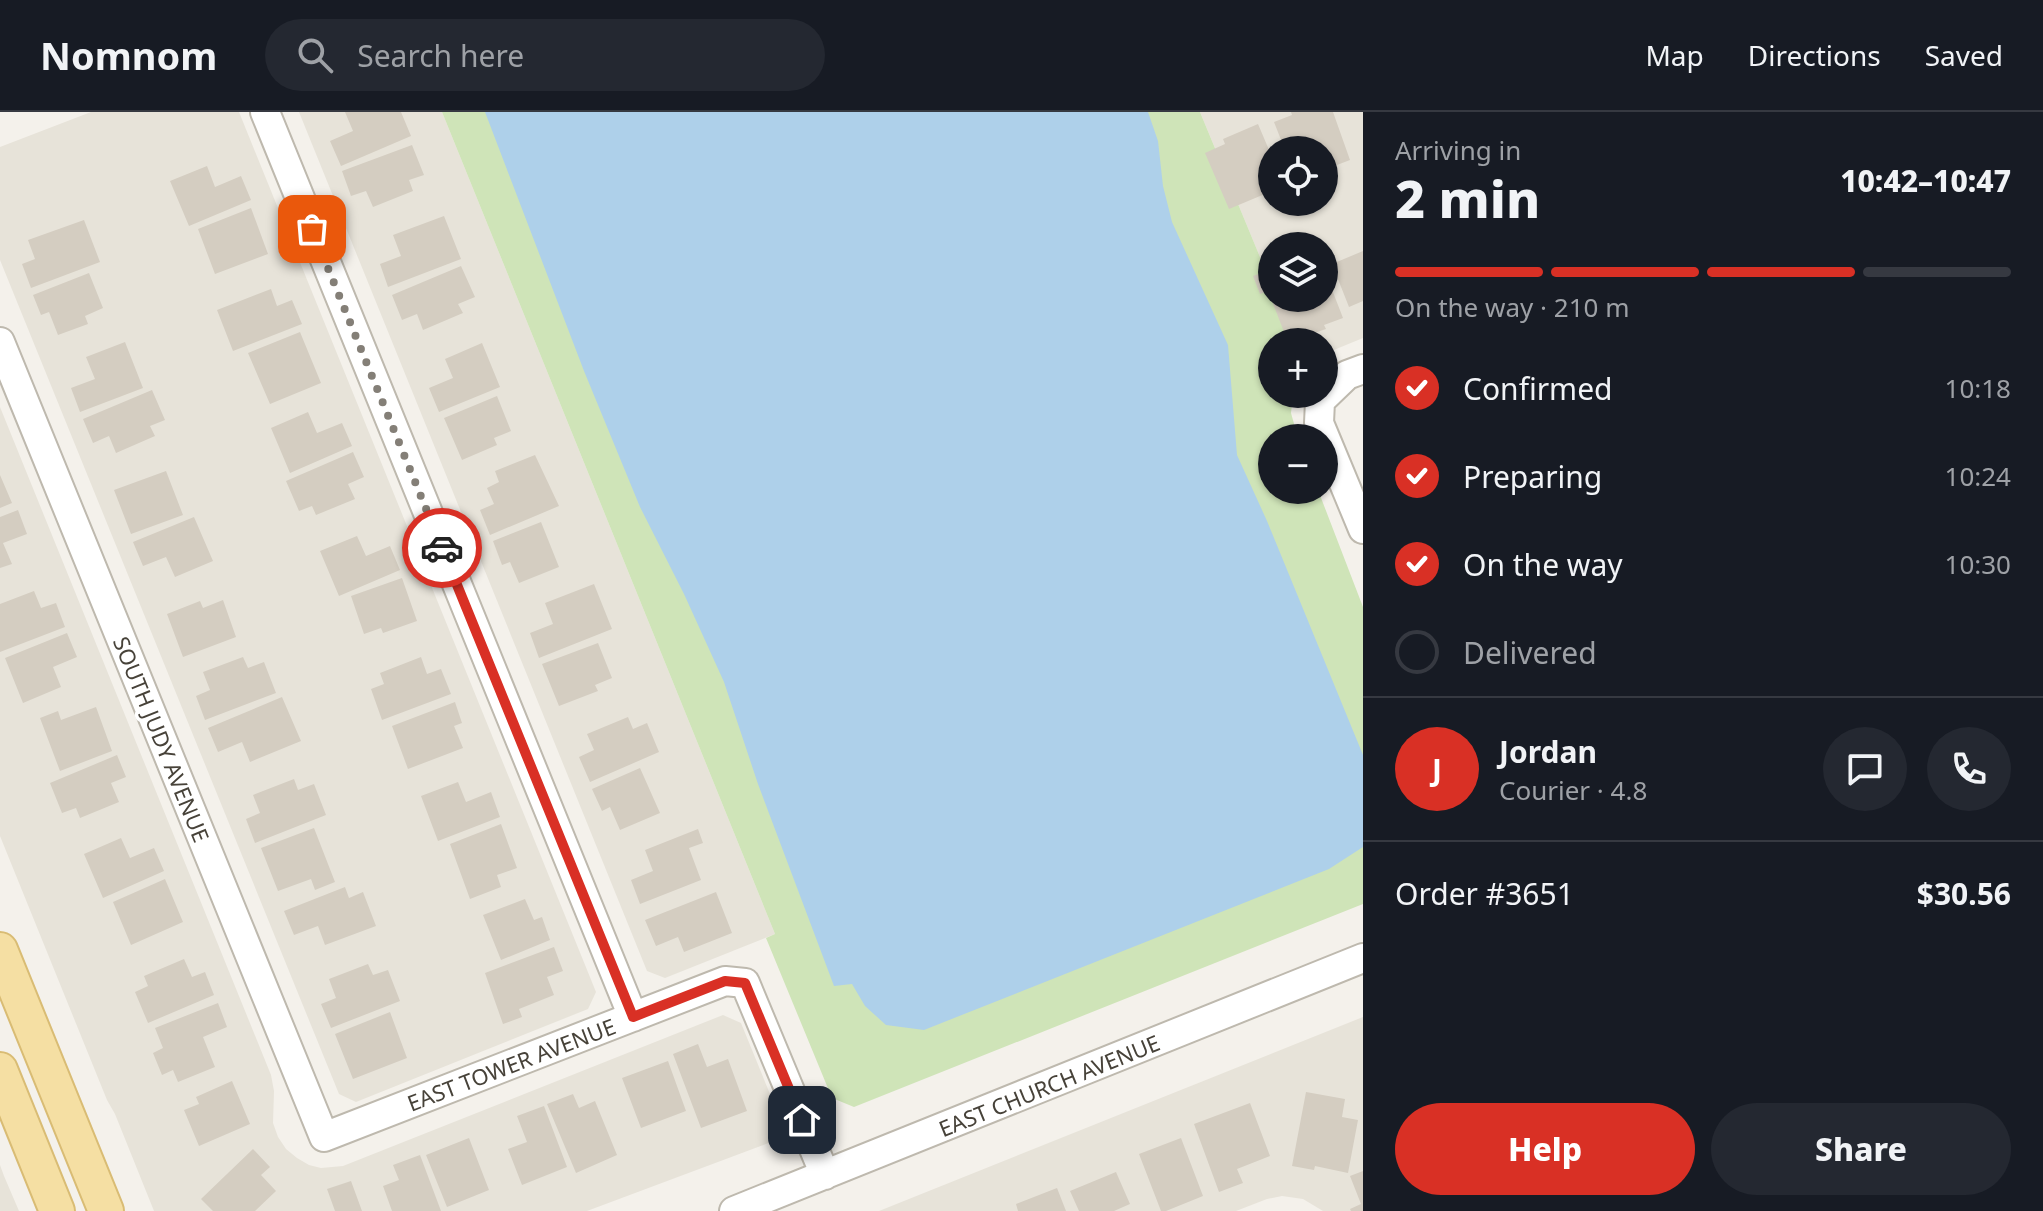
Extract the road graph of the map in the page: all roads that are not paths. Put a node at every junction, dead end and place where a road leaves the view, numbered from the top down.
1 (265, 112) edge
2 (0, 342) edge
3 (1363, 369) edge
4 (1363, 529) edge
5 (0, 950) edge
6 (1363, 958) edge
7 (633, 1017) junction
8 (0, 1070) edge
9 (324, 1137) joint
10 (825, 1175) junction
11 (57, 1211) edge
12 (106, 1211) edge
13 (734, 1211) edge

1 - 7 street
2 - 9 street, SOUTH JUDY AVENUE
3 - 4 street
5 - 12 main road
6 - 10 street, EAST CHURCH AVENUE
7 - 9 street, EAST TOWER AVENUE
7 - 10 street, EAST TOWER AVENUE
8 - 11 main road
10 - 13 street, EAST CHURCH AVENUE

